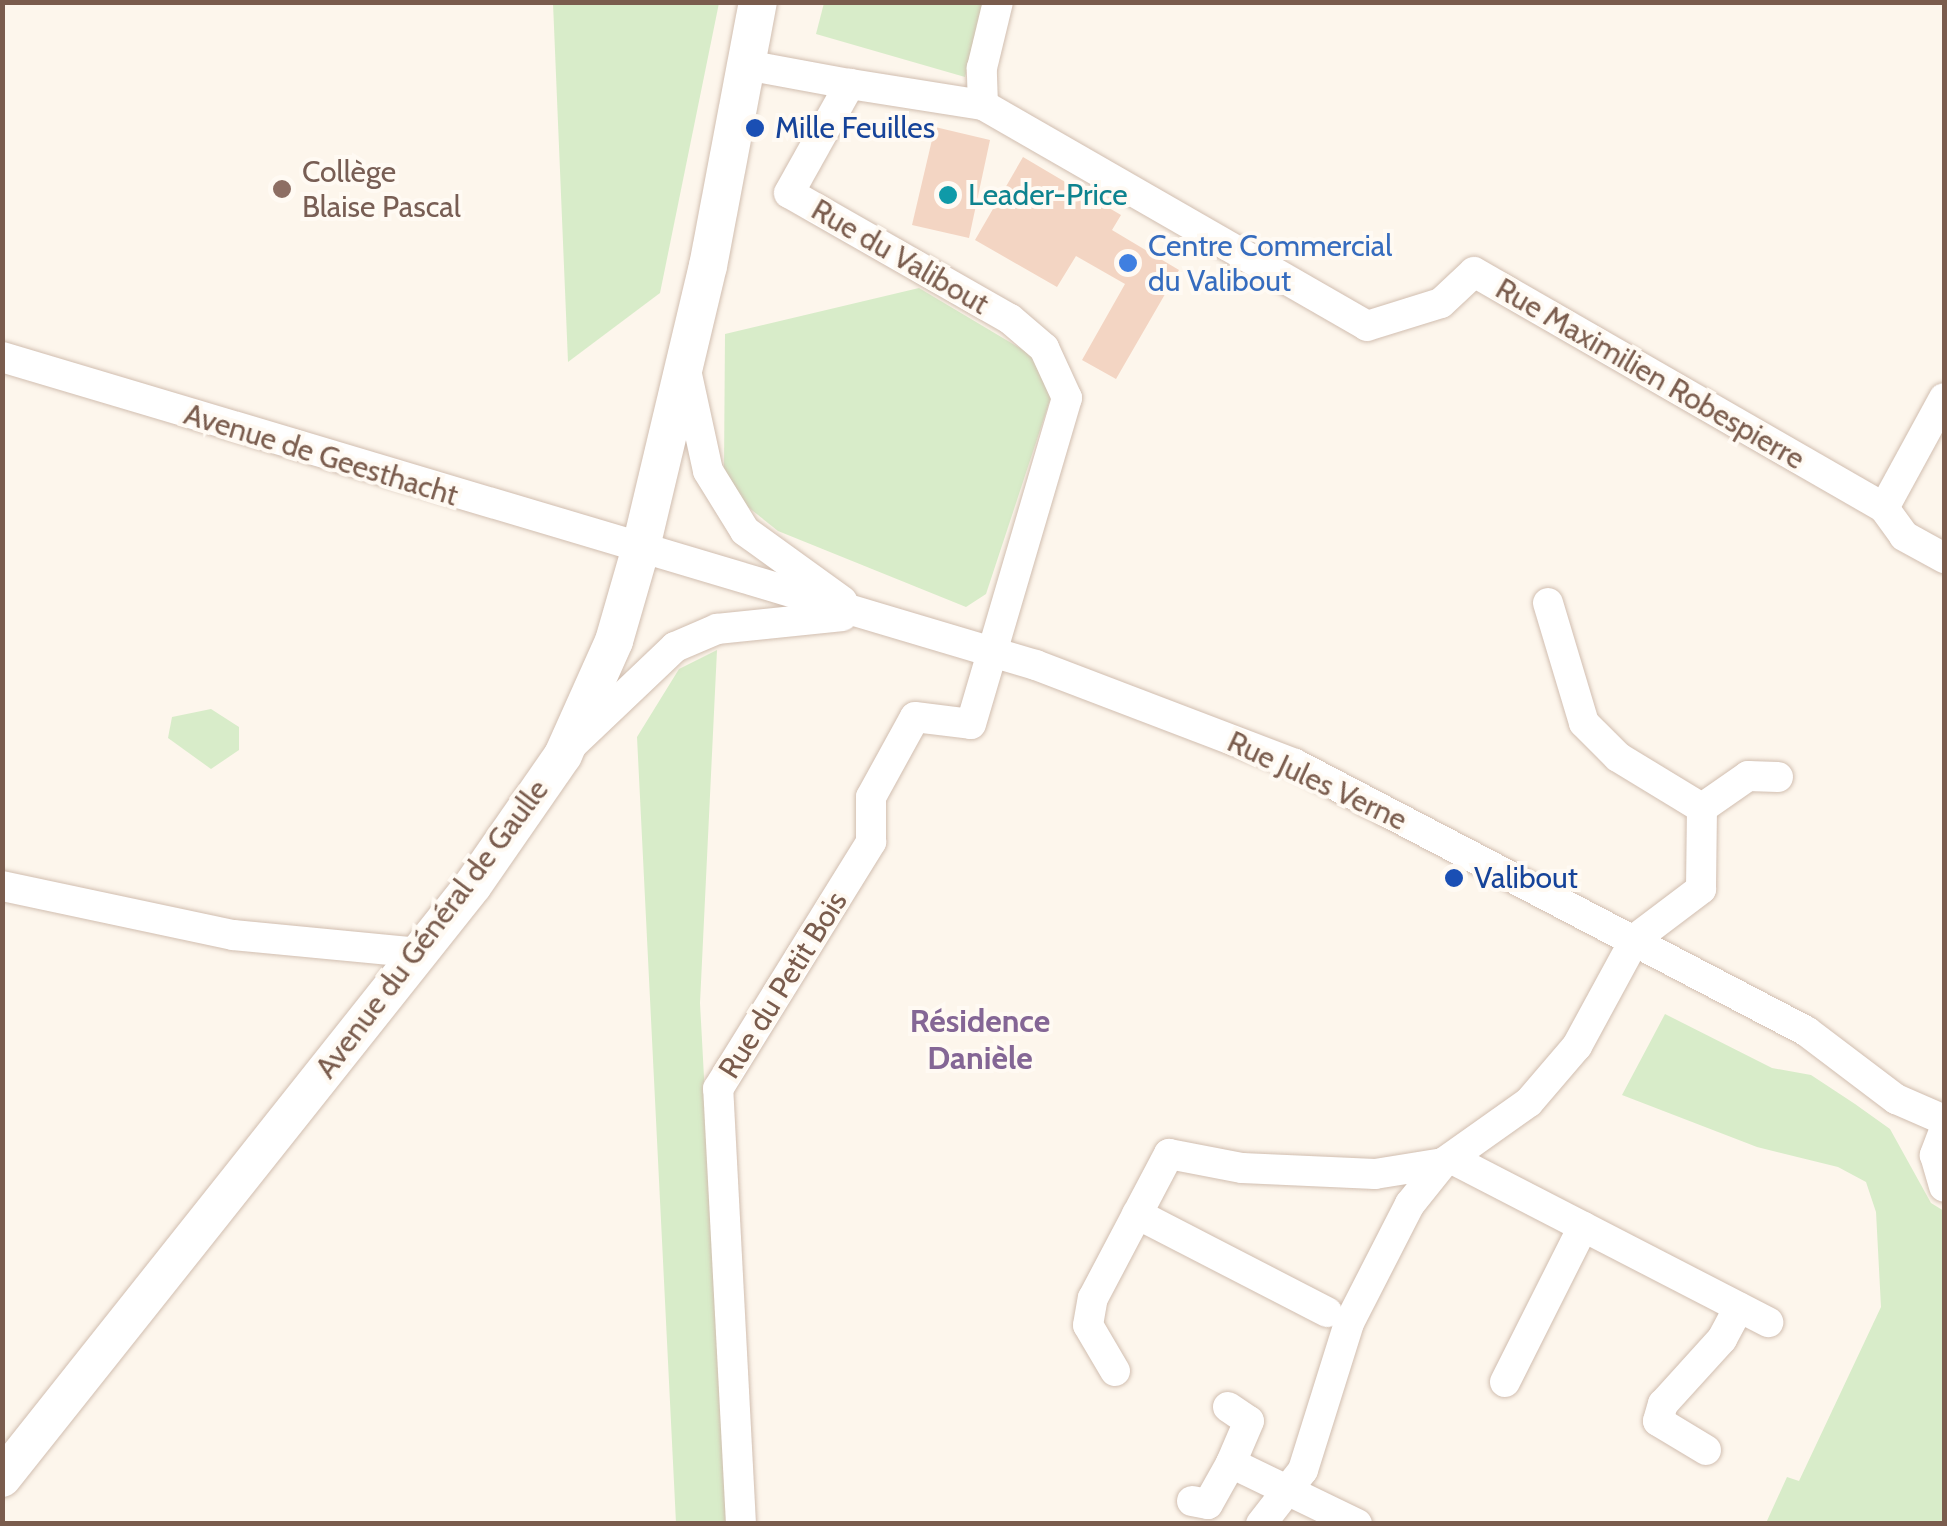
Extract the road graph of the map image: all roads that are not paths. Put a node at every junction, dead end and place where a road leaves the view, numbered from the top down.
1 (758, 2) edge
2 (998, 2) edge
3 (746, 65) junction
4 (850, 84) junction
5 (983, 105) junction
6 (2, 357) edge
7 (686, 370) junction
8 (1944, 398) edge
9 (1884, 508) junction
10 (640, 551) junction
11 (1944, 558) edge
12 (1548, 604) dead end
13 (860, 614) junction
14 (990, 652) junction
15 (563, 755) junction
16 (1778, 777) dead end
17 (1702, 808) junction
18 (2, 886) edge
19 (1635, 939) junction
20 (419, 954) junction
21 (1944, 1120) edge
22 (1944, 1131) edge
23 (1448, 1161) junction
24 (1375, 1174) junction
25 (1944, 1187) edge
26 (1410, 1204) junction
27 (1137, 1214) junction
28 (1583, 1227) junction
29 (1739, 1307) junction
30 (1328, 1312) dead end
31 (1768, 1322) dead end
32 (1115, 1371) dead end
33 (1506, 1382) dead end
34 (1228, 1407) dead end
35 (1658, 1421) junction
36 (1636, 1442) dead end
37 (1706, 1450) dead end
38 (1230, 1463) junction
39 (2, 1478) edge
40 (1289, 1489) junction
41 (1192, 1501) dead end
42 (741, 1524) edge
43 (1261, 1524) edge
44 (1357, 1524) edge

1 - 3 street, Avenue du Général de Gaulle
2 - 5 street
3 - 4 street
3 - 7 street, Avenue du Général de Gaulle
4 - 5 street
4 - 14 street, Rue du Valibout
5 - 9 street, Rue Maximilien Robespierre
6 - 10 street, Avenue de Geesthacht
7 - 10 street, Avenue du Général de Gaulle
7 - 13 street
8 - 9 street
9 - 11 street, Rue Maximilien Robespierre
10 - 13 street, Rue Jules Verne
10 - 15 street, Avenue du Général de Gaulle
12 - 17 street
13 - 14 street, Rue Jules Verne
13 - 15 street
14 - 19 street, Rue Jules Verne
14 - 42 street, Rue du Petit Bois
15 - 20 street, Avenue du Général de Gaulle
16 - 17 street
17 - 19 street
18 - 20 street
19 - 21 street, Rue Jules Verne
19 - 23 street
20 - 39 street, Avenue du Général de Gaulle
22 - 25 street
23 - 24 street
23 - 26 street
23 - 28 street
24 - 26 street
24 - 27 street
26 - 40 street
27 - 30 street
27 - 32 street
28 - 29 street
28 - 33 street
29 - 31 street
29 - 35 street
34 - 38 street
35 - 36 street
35 - 37 street
38 - 40 street
38 - 41 street
40 - 43 street
40 - 44 street

